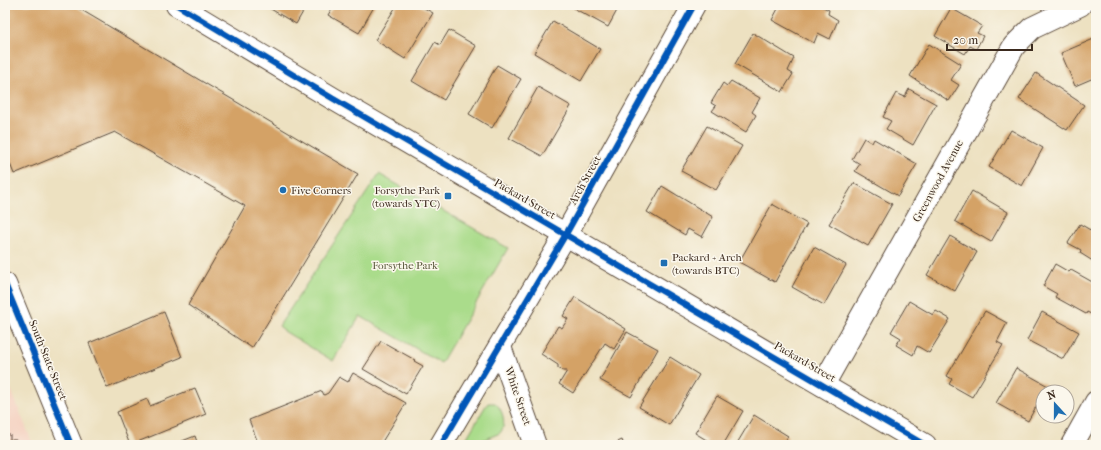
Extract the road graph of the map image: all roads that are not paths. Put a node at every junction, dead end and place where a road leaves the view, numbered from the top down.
1 (177, 5) edge
2 (694, 5) edge
3 (1080, 5) edge
4 (566, 234) junction
5 (5, 284) edge
6 (14, 326) edge
7 (500, 347) junction
8 (824, 385) junction
9 (1096, 402) edge
10 (528, 443) edge
11 (71, 445) edge
12 (441, 445) edge
13 (925, 445) edge
14 (1072, 445) edge

1 - 4 street, Packard Street
2 - 4 street, Arch Street
3 - 8 street, Greenwood Avenue
4 - 7 street, Arch Street
4 - 8 street, Packard Street
5 - 6 street, South State Street
6 - 11 street, South State Street
7 - 10 street, White Street
7 - 12 street, Arch Street
8 - 13 street, Packard Street
9 - 14 street

